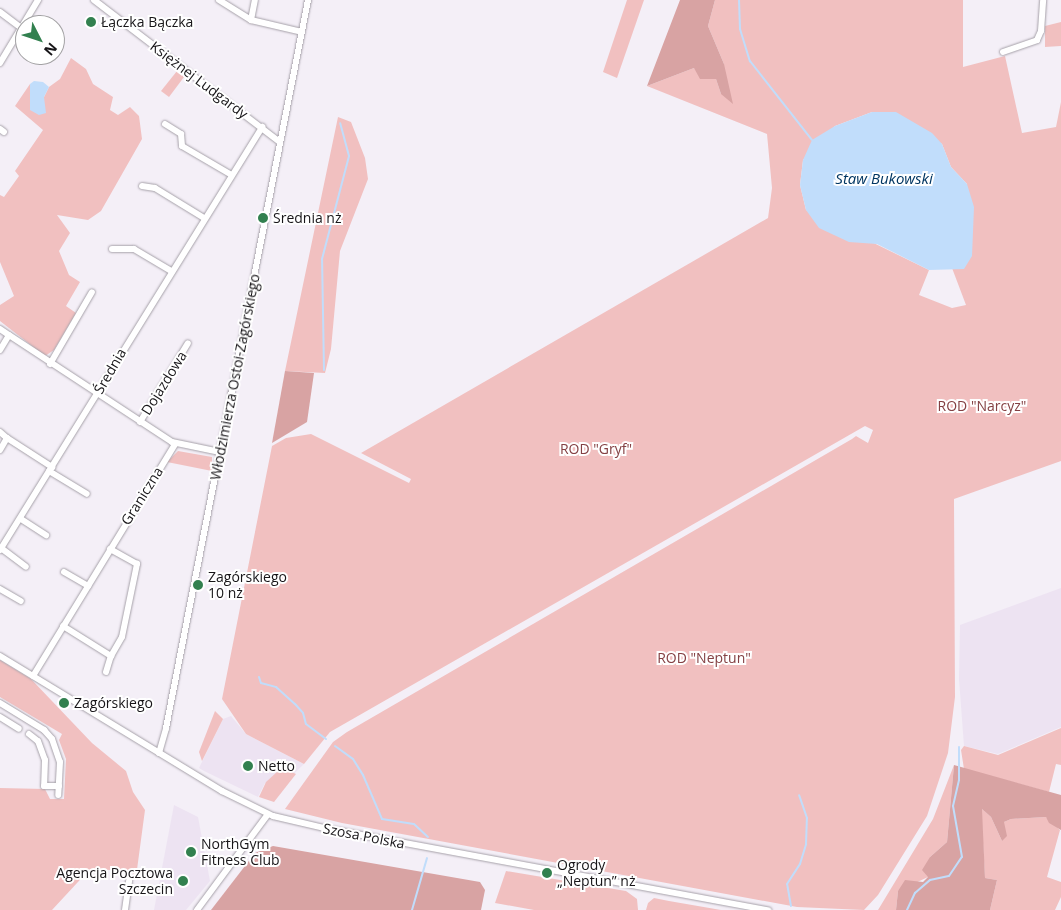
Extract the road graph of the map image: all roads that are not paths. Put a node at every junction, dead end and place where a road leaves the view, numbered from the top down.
1 (38, 0) edge
2 (94, 0) edge
3 (219, 0) edge
4 (255, 0) edge
5 (308, 0) edge
6 (1043, 0) edge
7 (0, 12) edge
8 (29, 15) edge
9 (251, 20) junction
10 (15, 23) edge
11 (302, 32) junction
12 (15, 38) edge
13 (1003, 52) dead end
14 (0, 63) edge
15 (165, 124) dead end
16 (262, 127) junction
17 (280, 142) junction
18 (230, 174) junction
19 (142, 186) dead end
20 (204, 218) junction
21 (112, 248) dead end
22 (171, 271) junction
23 (92, 292) dead end
24 (0, 329) edge
25 (9, 335) junction
26 (188, 343) dead end
27 (0, 350) edge
28 (50, 364) junction
29 (96, 395) junction
30 (140, 422) junction
31 (0, 432) edge
32 (7, 438) junction
33 (175, 444) junction
34 (0, 450) edge
35 (220, 452) junction
36 (51, 469) junction
37 (87, 494) dead end
38 (21, 520) junction
39 (46, 535) dead end
40 (0, 549) edge
41 (110, 549) junction
42 (26, 567) dead end
43 (64, 572) dead end
44 (88, 586) junction
45 (0, 589) edge
46 (21, 602) dead end
47 (62, 626) junction
48 (0, 656) edge
49 (111, 656) junction
50 (106, 672) dead end
51 (32, 676) junction
52 (0, 703) edge
53 (22, 716) junction
54 (0, 717) edge
55 (29, 734) dead end
56 (158, 752) junction
57 (58, 786) junction
58 (58, 795) dead end
59 (268, 814) junction
60 (129, 880) dead end
61 (125, 910) edge
62 (197, 910) edge
63 (768, 910) edge

1 - 8 street
2 - 16 street, Księżnej Ludgardy
3 - 9 street
4 - 9 street
5 - 11 street, Włodzimierza Ostoi-Zagórskiego
6 - 13 street
7 - 10 street
9 - 11 street
11 - 17 street, Włodzimierza Ostoi-Zagórskiego
12 - 14 street
15 - 18 street
16 - 17 street, Księżnej Ludgardy
16 - 18 street, Średnia
17 - 35 street, Włodzimierza Ostoi-Zagórskiego
18 - 20 street, Średnia
19 - 20 street
20 - 22 street, Średnia
21 - 22 street
22 - 29 street, Średnia
23 - 28 street
24 - 25 street, Dojazdowa
25 - 27 street
25 - 28 street, Dojazdowa
26 - 30 street, Dojazdowa
28 - 29 street, Dojazdowa
29 - 30 street, Dojazdowa
29 - 36 street, Średnia
30 - 33 street, Dojazdowa
31 - 32 street
32 - 34 street
32 - 36 street
33 - 35 street, Dojazdowa
33 - 41 street, Graniczna
35 - 56 street, Włodzimierza Ostoi-Zagórskiego
36 - 37 street
36 - 38 street, Średnia
38 - 39 street
38 - 40 street, Średnia
40 - 42 street, Średnia
41 - 44 street, Graniczna
41 - 49 street
43 - 44 street
44 - 47 street, Graniczna
45 - 46 street
47 - 49 street
47 - 51 street, Graniczna
48 - 51 street, Szosa Polska
49 - 50 street
51 - 56 street, Szosa Polska
52 - 53 street
53 - 54 street
53 - 57 street
55 - 57 street
56 - 59 street, Szosa Polska
57 - 58 street
59 - 62 street
59 - 63 street, Szosa Polska
60 - 61 street

